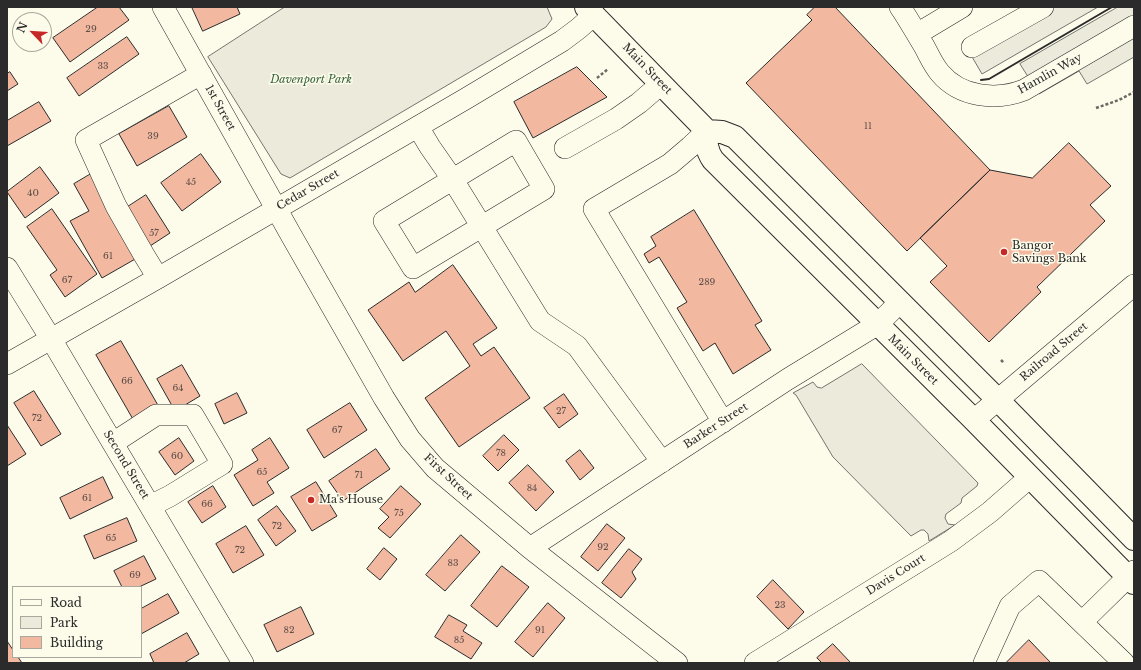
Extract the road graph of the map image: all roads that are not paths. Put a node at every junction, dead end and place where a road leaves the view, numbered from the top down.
1 (163, 7) edge
2 (900, 7) edge
3 (962, 7) edge
4 (1034, 9) edge
5 (595, 10) edge
6 (1134, 26) edge
7 (917, 34) junction
8 (972, 47) dead end
9 (201, 74) junction
10 (661, 84) junction
11 (418, 127) junction
12 (707, 131) junction
13 (565, 148) dead end
14 (453, 180) junction
15 (277, 209) junction
16 (482, 227) junction
17 (7, 268) edge
18 (158, 278) junction
19 (1134, 285) edge
20 (900, 302) junction
21 (878, 324) junction
22 (51, 339) junction
23 (7, 364) edge
24 (998, 400) junction
25 (974, 420) junction
26 (722, 422) junction
27 (113, 443) junction
28 (662, 462) junction
29 (1030, 477) junction
30 (150, 506) junction
31 (1134, 539) edge
32 (530, 548) junction
33 (1132, 577) edge
34 (1082, 622) junction
35 (243, 663) edge
36 (677, 663) edge
37 (755, 663) edge
38 (984, 663) edge
39 (1124, 663) edge

1 - 9 street, 1st Street
2 - 7 street, Hamlin Way
3 - 7 street
4 - 8 street
5 - 10 main road, Main Street
5 - 11 street, Cedar Street
6 - 7 street, Hamlin Way
9 - 15 street, 1st Street
9 - 18 street
10 - 12 main road, Main Street
10 - 13 street
11 - 14 street
11 - 15 street, Cedar Street
12 - 20 main road
12 - 21 main road, Main Street
12 - 26 street
14 - 16 street
14 - 16 street
14 - 16 street
15 - 18 street, Cedar Street
15 - 32 street, First Street
16 - 28 street
17 - 22 street, Second Street
18 - 22 street, Cedar Street
19 - 24 street, Railroad Street
20 - 21 street, Barker Street
20 - 24 main road
21 - 25 main road, Main Street
21 - 26 street, Barker Street
22 - 23 street, Cedar Street
22 - 27 street, Second Street
24 - 25 street, Railroad Street
24 - 31 main road
25 - 29 main road, Main Street
26 - 28 street, Barker Street
27 - 30 street, Second Street
27 - 30 street
28 - 32 street, Barker Street
29 - 33 main road, Main Street
29 - 37 street, Davis Court
30 - 35 street, Second Street
32 - 36 street, First Street
33 - 34 street
34 - 38 street
34 - 39 street

